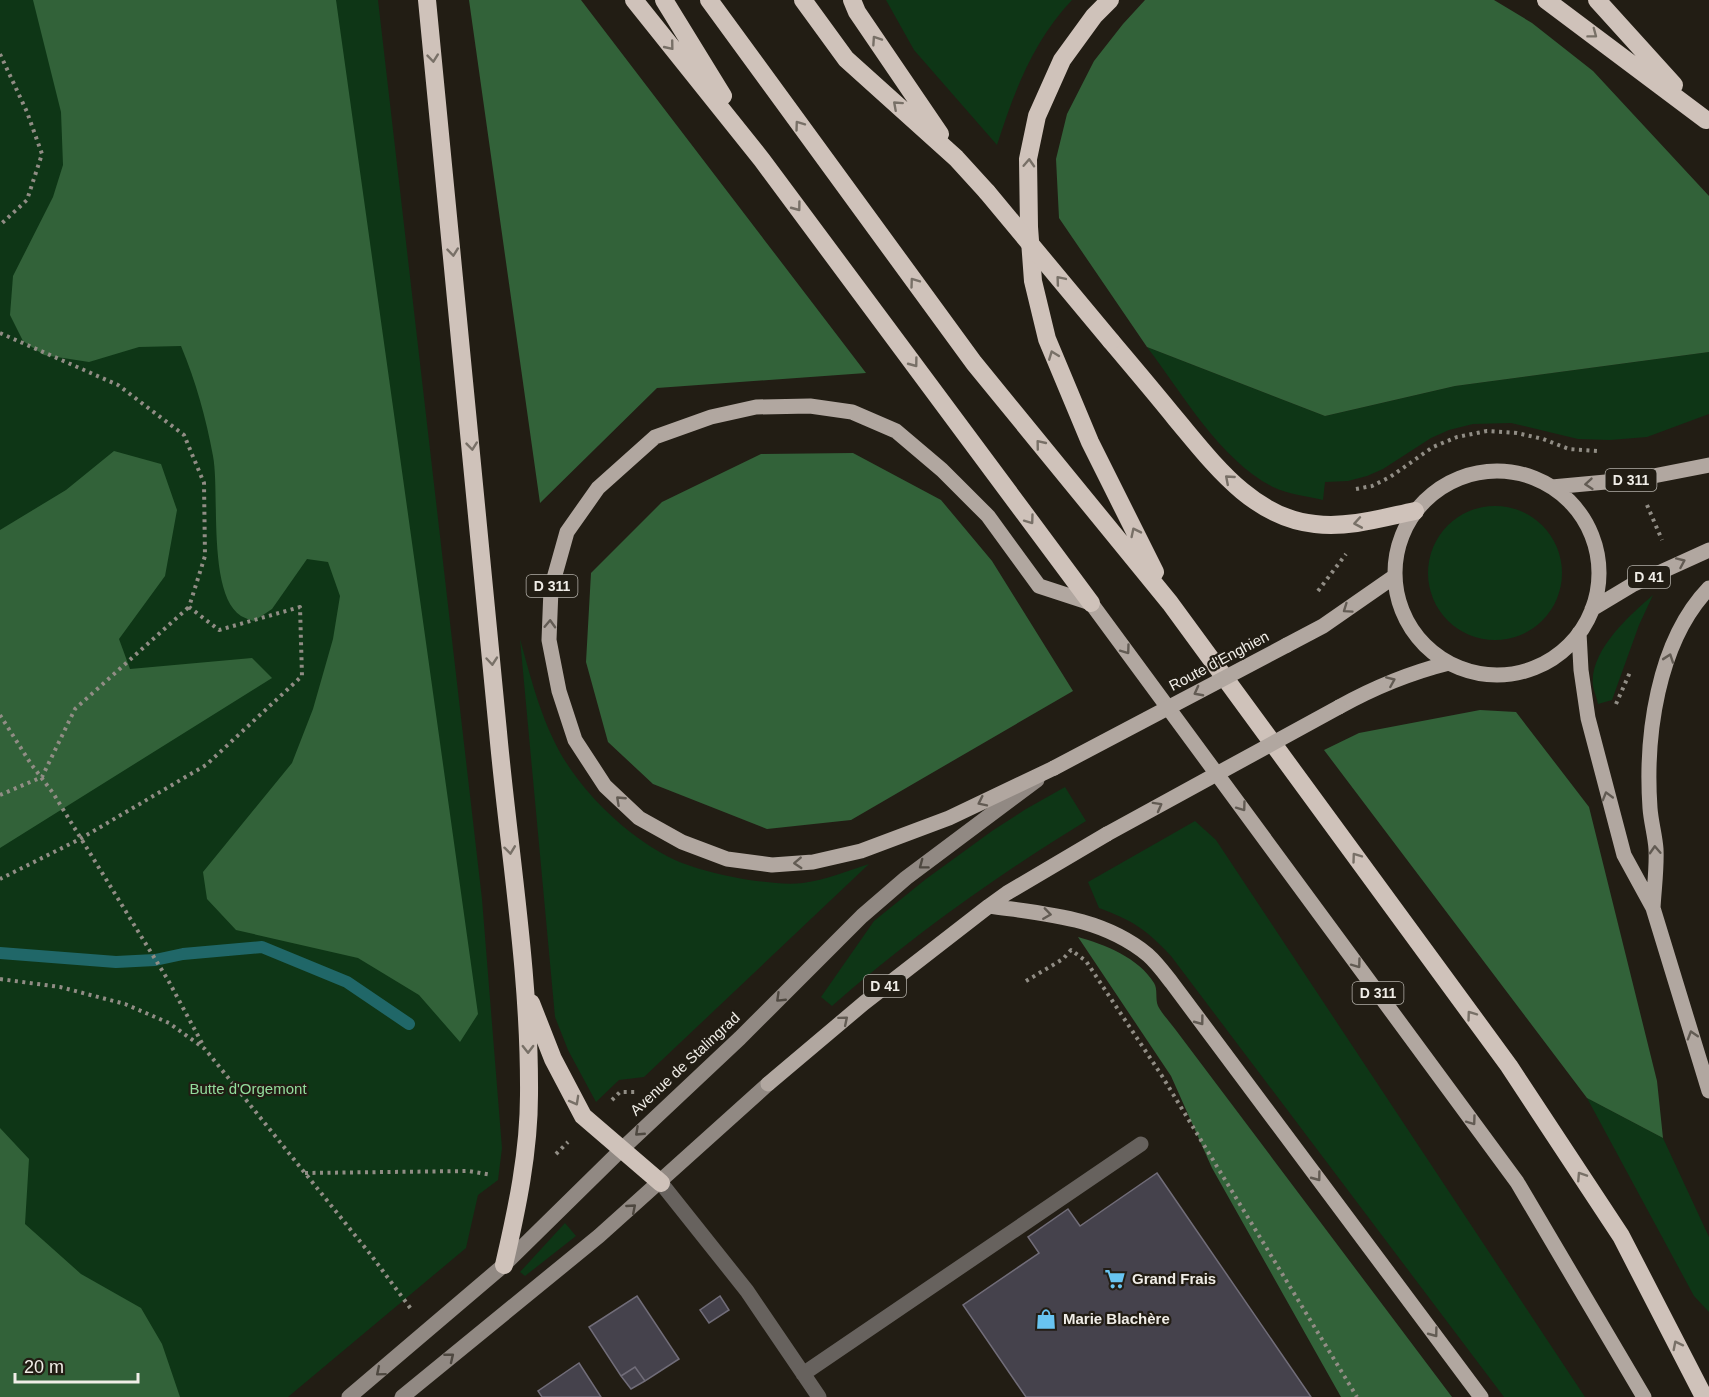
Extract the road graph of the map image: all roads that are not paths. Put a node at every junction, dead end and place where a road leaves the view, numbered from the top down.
1 (427, 0) edge
2 (634, 0) edge
3 (664, 0) edge
4 (709, 0) edge
5 (803, 0) edge
6 (852, 0) edge
7 (1110, 0) edge
8 (1546, 0) edge
9 (1596, 0) edge
10 (1707, 122) edge
11 (956, 158) junction
12 (762, 160) junction
13 (1709, 465) edge
14 (1552, 487) junction
15 (1415, 512) junction
16 (1709, 550) edge
17 (1395, 576) junction
18 (1709, 588) edge
19 (1091, 603) junction
20 (1170, 603) junction
21 (1592, 609) junction
22 (1579, 633) junction
23 (1449, 663) junction
24 (1054, 768) junction
25 (989, 906) junction
26 (1653, 908) junction
27 (526, 990) junction
28 (1709, 1091) edge
29 (1140, 1144) dead end
30 (622, 1149) junction
31 (661, 1183) junction
32 (504, 1265) junction
33 (803, 1374) junction
34 (404, 1396) edge
35 (349, 1397) edge
36 (819, 1397) edge
37 (1481, 1397) edge
38 (1644, 1397) edge
39 (1704, 1397) edge

1 -> 27 highway
2 -> 12 highway
3 - 12 highway
20 -> 4 highway
11 -> 5 highway
11 -> 6 highway
20 -> 7 highway
8 -> 10 highway
9 - 10 highway
15 -> 11 highway, bridge
12 -> 19 highway
13 -> 14 main road, D 311
14 - 15 main road
14 - 21 main road
15 - 17 main road
21 -> 16 main road, D 41
17 - 23 main road
17 -> 24 main road, Route d'Enghien, bridge
26 -> 18 main road
24 -> 19 main road, D 311
19 -> 38 main road, D 311
39 -> 20 highway
21 - 22 main road
22 - 23 main road
26 -> 22 main road
25 -> 23 main road, D 41, bridge
24 -> 30 main road, Avenue de Stalingrad
31 -> 25 main road, D 41
25 -> 37 main road
28 -> 26 main road
27 -> 30 highway
27 -> 32 highway
29 - 33 lane
30 - 31 highway
30 - 32 main road, Avenue de Stalingrad
31 - 33 lane
34 -> 31 main road, D 41
32 -> 35 main road, Avenue de Stalingrad
33 - 36 lane

